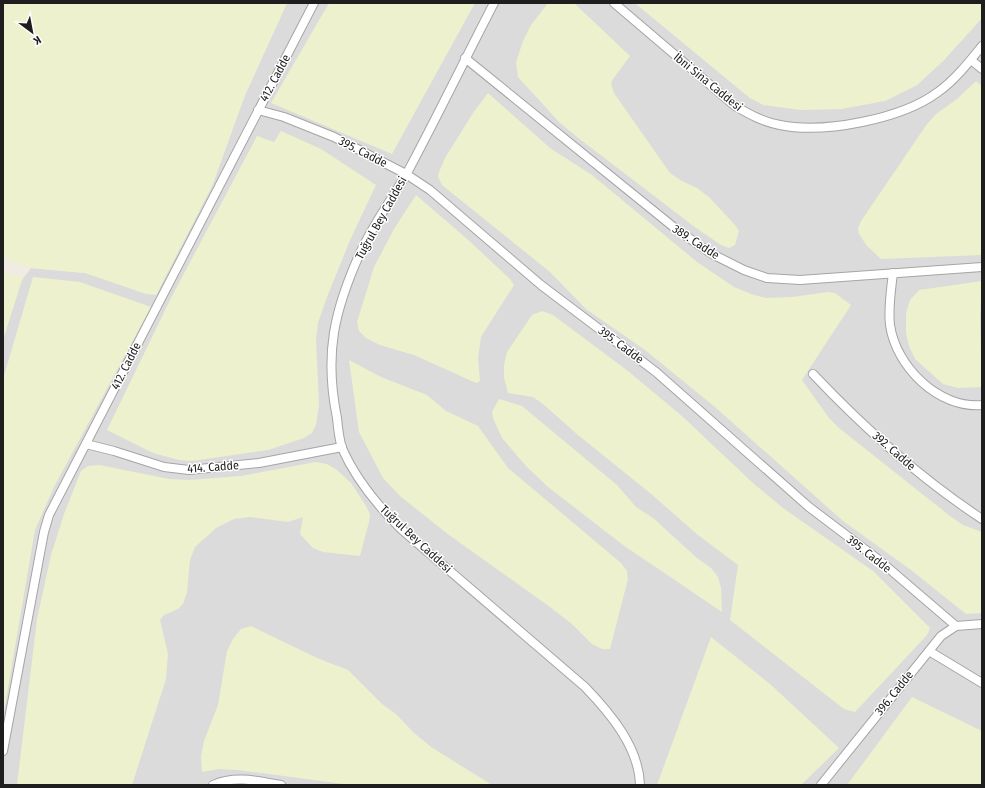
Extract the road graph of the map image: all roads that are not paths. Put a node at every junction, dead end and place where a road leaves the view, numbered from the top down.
1 (314, 3) edge
2 (494, 3) edge
3 (614, 3) edge
4 (982, 46) edge
5 (465, 58) junction
6 (971, 60) junction
7 (982, 69) edge
8 (258, 110) junction
9 (406, 174) junction
10 (982, 267) edge
11 (893, 273) junction
12 (813, 374) dead end
13 (982, 405) edge
14 (86, 444) junction
15 (342, 447) junction
16 (982, 519) edge
17 (982, 624) edge
18 (956, 626) junction
19 (929, 651) junction
20 (982, 683) edge
21 (3, 751) edge
22 (213, 785) edge
23 (281, 785) edge
24 (640, 785) edge
25 (821, 785) edge

1 - 8 street, 412. Cadde
2 - 5 street, Tuğrul Bey Caddesi
3 - 6 street, İbni Sina Caddesi
4 - 6 street, İbni Sina Caddesi
5 - 9 street, Tuğrul Bey Caddesi
5 - 11 street, 389. Cadde
6 - 7 street
8 - 9 street, 395. Cadde
8 - 14 street, 412. Cadde
9 - 15 street, Tuğrul Bey Caddesi
9 - 18 street, 395. Cadde
10 - 11 street, 389. Cadde
11 - 13 street
12 - 16 street, 392. Cadde
14 - 15 street, 414. Cadde
14 - 21 street, 412. Cadde
15 - 24 street, Tuğrul Bey Caddesi
17 - 18 street
18 - 19 street, 396. Cadde
19 - 20 street
19 - 25 street, 396. Cadde
22 - 23 street

